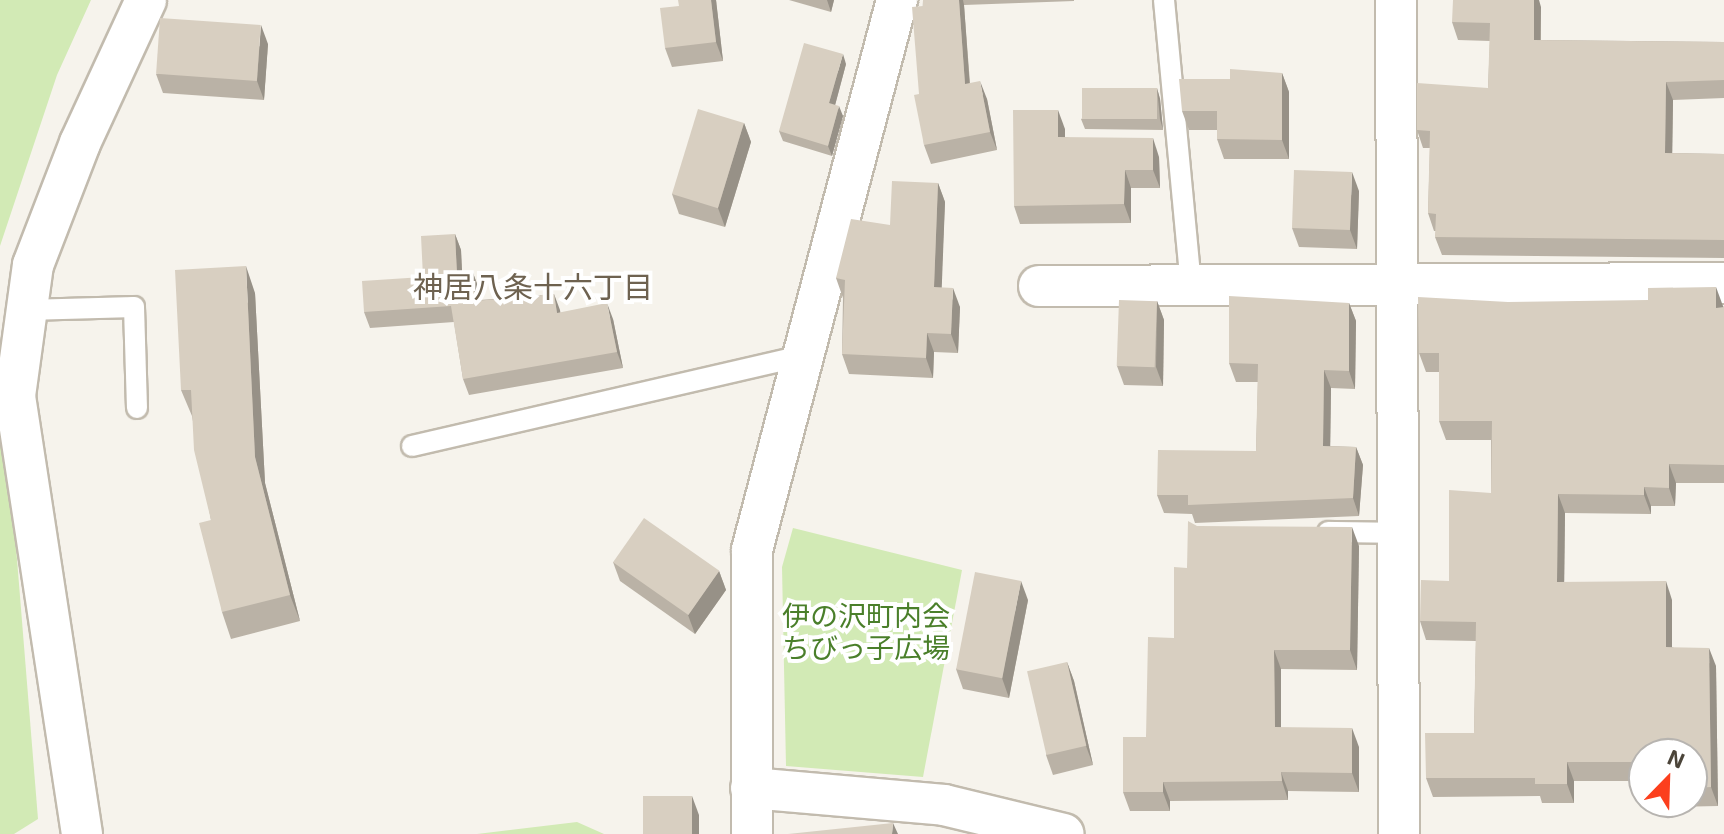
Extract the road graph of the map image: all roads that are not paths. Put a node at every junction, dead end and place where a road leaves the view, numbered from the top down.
1 (146, 0) edge
2 (897, 0) edge
3 (1164, 0) edge
4 (1396, 0) edge
5 (1397, 283) junction
6 (1724, 283) edge
7 (1191, 285) junction
8 (1039, 286) dead end
9 (27, 310) junction
10 (803, 356) junction
11 (137, 408) dead end
12 (412, 446) dead end
13 (1308, 532) edge
14 (1397, 533) junction
15 (751, 788) junction
16 (82, 834) edge
17 (752, 834) edge
18 (1064, 834) edge
19 (1399, 834) edge

1 - 9 street
2 - 10 street
3 - 7 lane
4 - 5 street
5 - 6 street
5 - 7 street
5 - 14 street
7 - 8 street
9 - 11 lane
9 - 16 street
10 - 12 lane
10 - 15 street
13 - 14 lane
14 - 19 street
15 - 17 street
15 - 18 street

